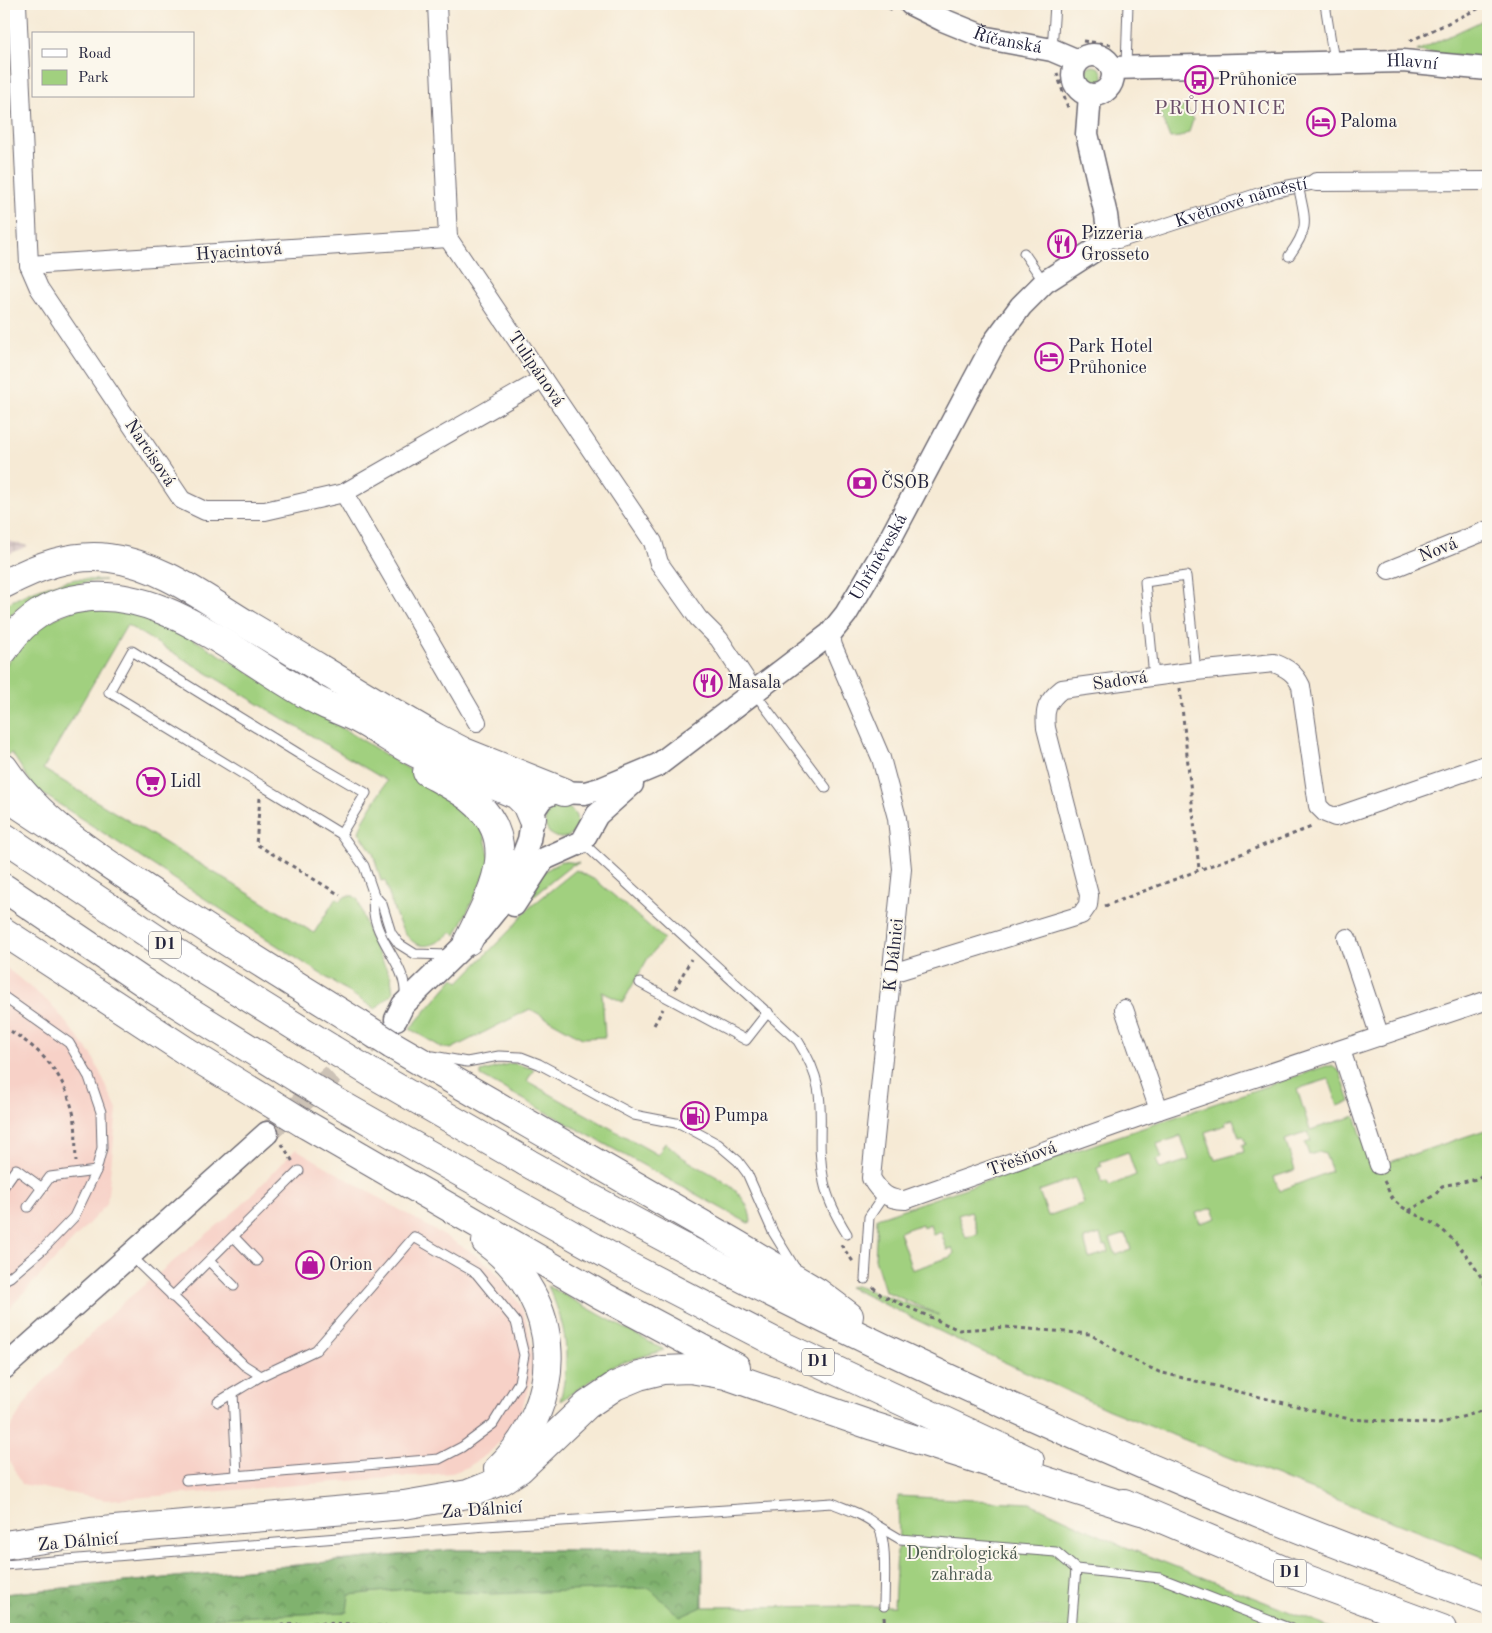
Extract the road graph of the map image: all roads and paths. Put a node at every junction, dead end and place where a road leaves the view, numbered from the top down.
1 (17, 4) edge
2 (437, 4) edge
3 (911, 4) edge
4 (1055, 4) edge
5 (1128, 4) edge
6 (1325, 4) edge
7 (1052, 50) junction
8 (1078, 61) junction
9 (1334, 61) junction
10 (1119, 67) junction
11 (1488, 69) edge
12 (1090, 95) junction
13 (1488, 181) edge
14 (1316, 182) joint
15 (1298, 185) junction
16 (448, 238) junction
17 (1105, 239) junction
18 (1024, 252) dead end
19 (1289, 256) dead end
20 (29, 265) junction
21 (1045, 282) junction
22 (543, 379) junction
23 (344, 493) junction
24 (1488, 530) edge
25 (1389, 570) dead end
26 (4, 584) edge
27 (830, 634) junction
28 (4, 650) edge
29 (1187, 672) junction
30 (1154, 677) junction
31 (754, 692) junction
32 (319, 701) junction
33 (477, 722) dead end
34 (1488, 764) edge
35 (655, 766) junction
36 (4, 768) edge
37 (826, 788) dead end
38 (567, 793) junction
39 (4, 795) edge
40 (260, 796) dead end
41 (1335, 817) junction
42 (532, 821) junction
43 (341, 834) junction
44 (586, 835) junction
45 (4, 837) edge
46 (84, 848) junction
47 (561, 850) junction
48 (1199, 869) junction
49 (4, 888) edge
50 (340, 895) dead end
51 (374, 895) junction
52 (1081, 915) junction
53 (4, 932) edge
54 (1347, 938) dead end
55 (462, 948) junction
56 (892, 973) junction
57 (640, 983) dead end
58 (4, 997) edge
59 (1488, 1000) edge
60 (403, 1005) junction
61 (1124, 1009) dead end
62 (768, 1012) junction
63 (4, 1027) edge
64 (1380, 1037) junction
65 (392, 1045) junction
66 (1341, 1050) junction
67 (1159, 1110) junction
68 (267, 1133) tunnel mouth
69 (1379, 1164) joint
70 (96, 1170) junction
71 (1488, 1171) edge
72 (76, 1172) junction
73 (299, 1172) dead end
74 (4, 1186) edge
75 (411, 1186) junction
76 (42, 1188) junction
77 (884, 1195) junction
78 (28, 1207) dead end
79 (1409, 1211) junction
80 (847, 1234) dead end
81 (234, 1237) junction
82 (131, 1256) junction
83 (257, 1261) dead end
84 (210, 1262) junction
85 (865, 1279) joint
86 (4, 1280) edge
87 (234, 1286) dead end
88 (1488, 1289) edge
89 (817, 1292) junction
90 (172, 1297) junction
91 (901, 1355) junction
92 (7, 1368) edge
93 (261, 1376) junction
94 (233, 1393) junction
95 (218, 1402) dead end
96 (1488, 1409) edge
97 (872, 1426) junction
98 (237, 1476) junction
99 (186, 1480) dead end
100 (442, 1499) junction
101 (1141, 1511) junction
102 (878, 1526) junction
103 (91, 1532) junction
104 (4, 1533) edge
105 (4, 1545) edge
106 (4, 1565) edge
107 (1076, 1569) junction
108 (1488, 1602) edge
109 (884, 1606) dead end
110 (358, 1624) junction
111 (217, 1629) edge
112 (358, 1629) edge
113 (409, 1629) edge
114 (1071, 1629) edge
115 (1291, 1629) edge
116 (1442, 1629) edge

1 - 20 street
2 - 16 street
3 - 7 street, Říčanská
4 - 7 lane
5 - 10 lane
6 - 9 lane
7 - 8 street, Říčanská
8 - 10 street
8 - 12 street
9 - 10 street
9 - 11 street, Hlavní
10 - 12 street
12 - 17 street
13 - 14 street, Květnové náměstí
14 - 15 street, Květnové náměstí
15 - 17 street, Květnové náměstí
15 - 19 lane
16 - 20 street, Hyacintová
16 - 22 street, Tulipánová
17 - 21 street, Uhříněveská
18 - 21 lane
20 - 23 street, Narcisová
21 - 27 street, Uhříněveská
22 - 23 street, Narcisová
22 - 31 street, Tulipánová
23 - 33 street
24 - 25 street, Nová
26 - 38 highway
27 - 31 street, Uhříněveská
27 - 56 street, K Dálnici
28 - 32 highway
29 - 30 street, Sadová
29 - 30 lane
29 - 41 street, Sadová
29 - 48 path
30 - 52 street, Sadová
31 - 35 street, Uhříněveská
31 - 37 lane
32 - 42 highway
32 - 55 highway
34 - 41 street
35 - 38 street
35 - 44 street
36 - 46 highway
38 - 42 street
38 - 44 street
39 - 46 highway
40 - 50 path
41 - 48 path
42 - 47 street
42 - 55 street
43 - 43 lane
43 - 51 lane
44 - 47 street
44 - 62 lane
45 - 91 highway, D1, bridge
46 - 65 highway, bridge
47 - 60 street
48 - 52 path
49 - 101 highway, D1, bridge
51 - 55 lane
51 - 60 lane
52 - 56 street
53 - 75 highway, bridge
54 - 64 street
55 - 60 street
56 - 77 street, K Dálnici
57 - 62 lane
58 - 70 lane
59 - 64 street, Třešňová
61 - 67 street
62 - 80 lane
63 - 72 path
64 - 66 street, Třešňová
65 - 89 highway
65 - 89 lane
66 - 67 street, Třešňová
66 - 69 street
67 - 77 street, Třešňová
68 - 82 street
69 - 79 path
70 - 72 lane
70 - 86 lane
71 - 79 path
72 - 76 lane
73 - 81 lane
74 - 76 lane
75 - 97 highway
75 - 100 highway
76 - 78 lane
77 - 85 lane
79 - 88 path
81 - 83 lane
81 - 84 lane
82 - 90 lane
82 - 92 street
84 - 87 lane
84 - 90 lane
85 - 96 path
89 - 91 highway
90 - 93 lane
91 - 108 highway, D1
93 - 94 lane
93 - 98 lane
94 - 95 lane
94 - 98 lane
97 - 100 highway
97 - 101 highway
98 - 99 lane
100 - 103 highway
101 - 116 highway, D1
102 - 106 lane, Za Dálnicí
102 - 107 lane, Za Dálnicí
102 - 109 lane
103 - 104 highway
103 - 105 highway
107 - 114 lane
107 - 115 lane
110 - 111 path
110 - 112 path
110 - 113 path

